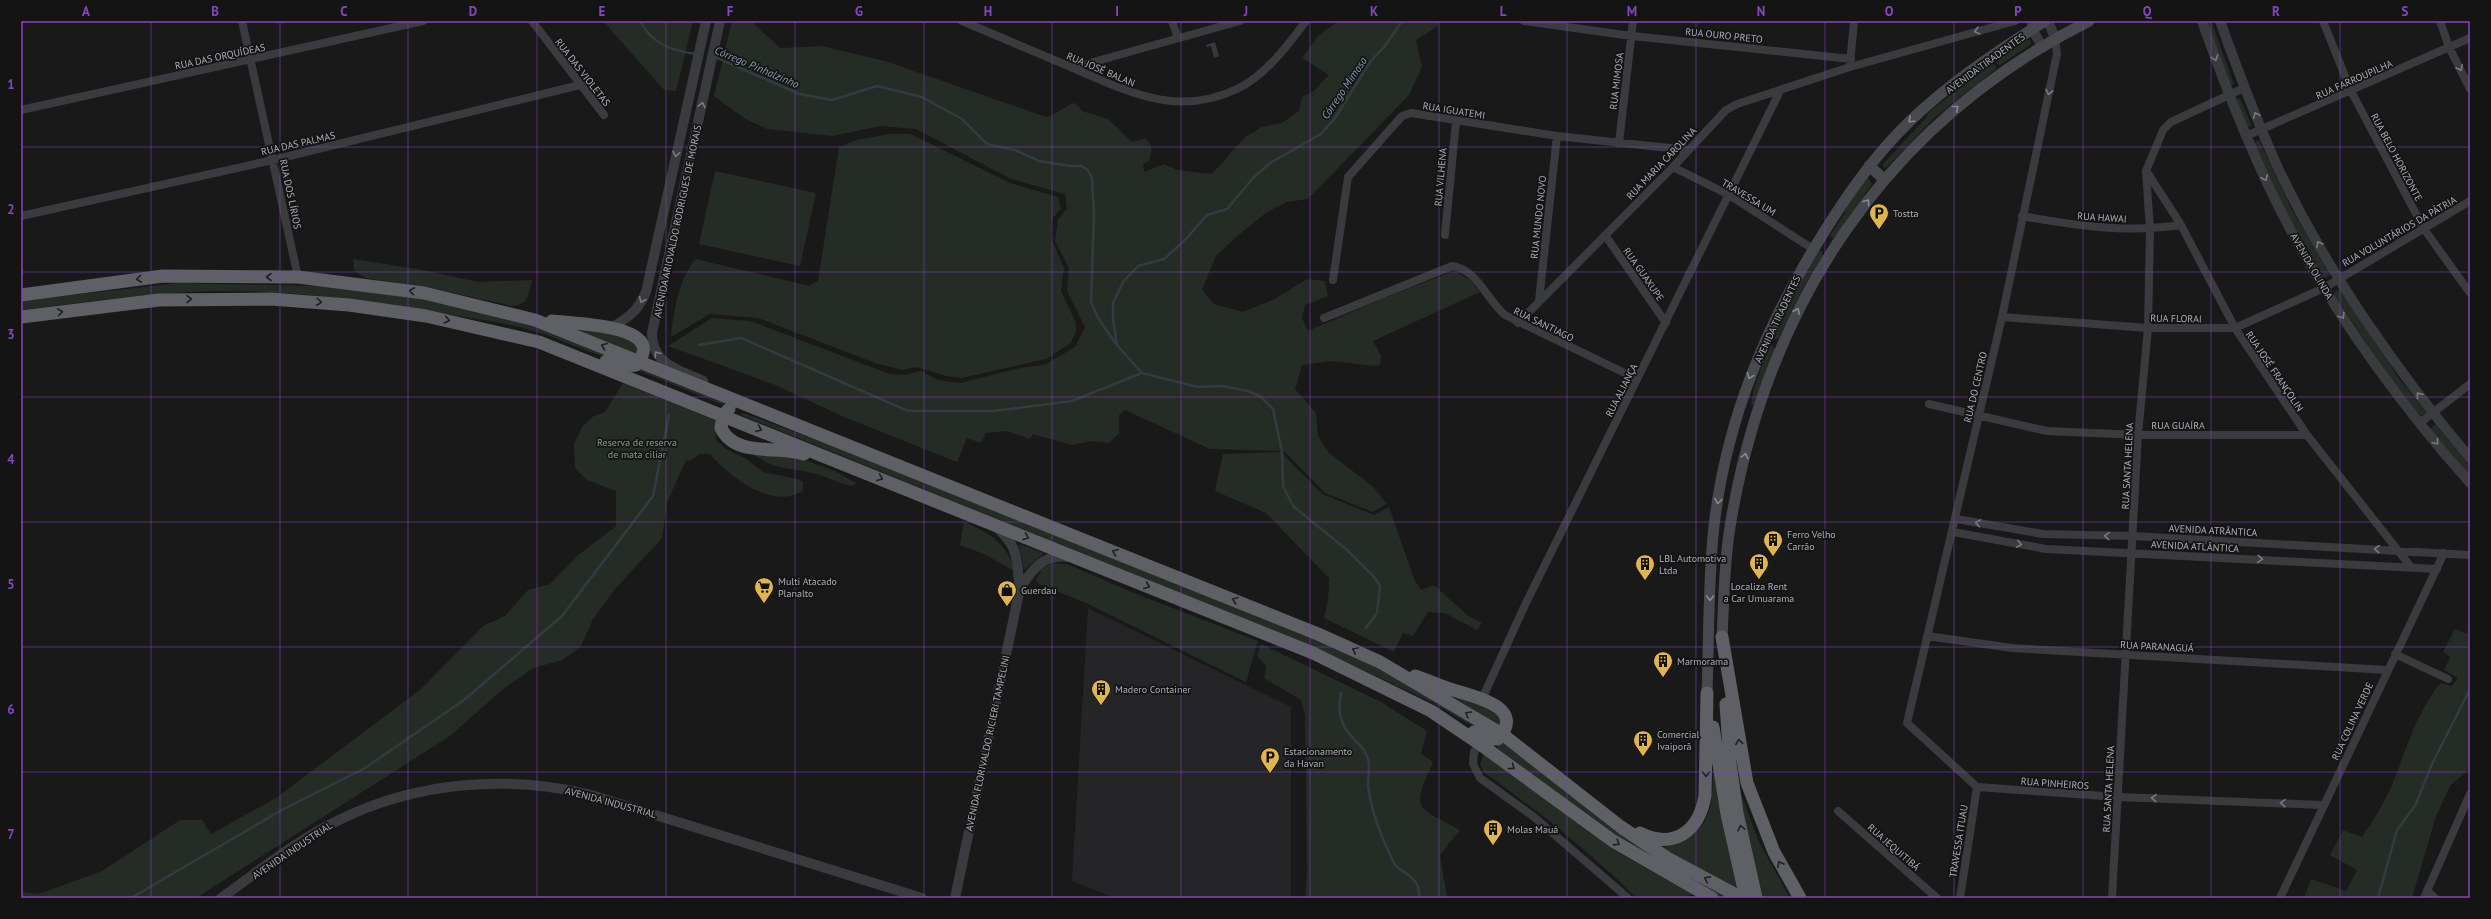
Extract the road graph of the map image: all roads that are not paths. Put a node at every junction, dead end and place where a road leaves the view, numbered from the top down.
1 (242, 21) edge
2 (423, 21) edge
3 (532, 21) edge
4 (706, 21) edge
5 (720, 21) edge
6 (962, 21) edge
7 (1172, 21) edge
8 (1240, 21) edge
9 (1306, 21) edge
10 (1524, 21) edge
11 (1633, 21) edge
12 (1854, 21) edge
13 (2015, 21) edge
14 (2046, 21) edge
15 (2088, 21) edge
16 (2202, 21) edge
17 (2220, 21) edge
18 (2323, 21) edge
19 (2440, 21) edge
20 (2032, 25) edge
21 (1632, 36) junction
22 (1178, 38) junction
23 (2056, 38) junction
24 (2470, 38) edge
25 (2042, 46) junction
26 (2449, 47) junction
27 (2057, 54) junction
28 (251, 59) junction
29 (1850, 63) junction
30 (1072, 68) junction
31 (580, 85) junction
32 (2244, 88) junction
33 (2470, 89) edge
34 (1780, 91) junction
35 (2351, 91) junction
36 (2228, 95) junction
37 (21, 110) edge
38 (604, 115) dead end
39 (1456, 121) junction
40 (2262, 130) junction
41 (1557, 136) junction
42 (2246, 136) junction
43 (1619, 142) junction
44 (1688, 150) junction
45 (273, 160) junction
46 (1869, 166) junction
47 (1673, 167) junction
48 (2146, 171) junction
49 (1884, 179) junction
50 (1729, 195) junction
51 (2470, 201) edge
52 (21, 216) edge
53 (2022, 216) junction
54 (2181, 225) junction
55 (2424, 229) junction
56 (2150, 230) junction
57 (1605, 235) junction
58 (1445, 236) dead end
59 (1820, 239) junction
60 (1834, 248) junction
61 (1813, 249) junction
62 (298, 277) junction
63 (2339, 278) junction
64 (1333, 280) dead end
65 (2324, 288) junction
66 (2470, 293) edge
67 (21, 295) edge
68 (1539, 301) junction
69 (21, 317) edge
70 (2002, 317) junction
71 (1324, 318) dead end
72 (535, 320) junction
73 (1518, 323) junction
74 (1666, 324) junction
75 (611, 328) junction
76 (2148, 328) junction
77 (2234, 328) junction
78 (1766, 340) junction
79 (538, 342) junction
80 (1783, 347) junction
81 (640, 360) junction
82 (1637, 379) junction
83 (2470, 384) edge
84 (712, 389) junction
85 (1929, 404) dead end
86 (2433, 413) junction
87 (770, 414) junction
88 (723, 415) junction
89 (1979, 415) junction
90 (2421, 422) junction
91 (2138, 435) junction
92 (2307, 435) junction
93 (2470, 458) edge
94 (849, 466) junction
95 (2470, 483) edge
96 (1956, 519) junction
97 (992, 524) junction
98 (1953, 532) junction
99 (2133, 536) junction
100 (2398, 550) junction
101 (2132, 553) junction
102 (2444, 553) junction
103 (2470, 555) edge
104 (1082, 560) junction
105 (1711, 561) junction
106 (1726, 563) junction
107 (2411, 567) junction
108 (2437, 569) junction
109 (1020, 588) junction
110 (1722, 636) junction
111 (1927, 636) junction
112 (2126, 654) junction
113 (2395, 654) junction
114 (1380, 662) junction
115 (2387, 670) junction
116 (2448, 679) dead end
117 (1707, 693) junction
118 (1482, 699) junction
119 (1492, 739) junction
120 (1977, 787) junction
121 (2470, 794) edge
122 (2118, 797) junction
123 (1586, 799) junction
124 (2322, 805) junction
125 (1838, 811) dead end
126 (1747, 877) junction
127 (2425, 894) edge
128 (221, 898) edge
129 (922, 898) edge
130 (955, 898) edge
131 (1628, 898) edge
132 (1712, 898) edge
133 (1742, 898) edge
134 (1746, 898) edge
135 (1756, 898) edge
136 (1800, 898) edge
137 (1937, 898) edge
138 (1960, 898) edge
139 (2112, 898) edge
140 (2280, 898) edge
141 (2435, 898) edge

1 - 28 street, RUA DOS LÍRIOS
2 - 28 street, RUA DAS ORQUÍDEAS
3 - 31 street, RUA DAS VIOLETAS
4 -> 75 street, AVENIDA ARIOVALDO RODRIGUES DE MORAIS
84 -> 5 street, AVENIDA ARIOVALDO RODRIGUES DE MORAIS
6 - 30 street, RUA JOSÉ BALAN
7 - 22 street
8 - 22 street
9 - 30 street, RUA JOSÉ BALAN
10 - 21 street, RUA OURO PRETO
11 - 21 street, RUA MIMOSA
12 - 29 street
13 -> 29 street, RUA MARIA CAROLINA
14 - 20 main road, AVENIDA TIRADENTES
14 - 23 street
15 - 23 main road, AVENIDA TIRADENTES
16 -> 36 street, AVENIDA OLINDA
17 - 32 street, AVENIDA OLINDA
18 - 35 street, RUA BELO HORIZONTE
19 - 26 street
20 - 25 street
20 -> 46 main road, AVENIDA TIRADENTES
21 - 29 street, RUA OURO PRETO
21 - 43 street, RUA MIMOSA
22 - 30 street
23 - 25 main road, AVENIDA TIRADENTES
23 - 27 street, RUA DO CENTRO
24 - 26 street, RUA FARROUPILHA
25 - 27 street
49 -> 25 main road, AVENIDA TIRADENTES
26 -> 33 street
26 - 35 street, RUA FARROUPILHA
27 -> 53 street, RUA DO CENTRO
28 - 37 street, RUA DAS ORQUÍDEAS
28 - 45 street, RUA DOS LÍRIOS
29 - 34 street, RUA MARIA CAROLINA
31 - 38 street, RUA DAS VIOLETAS
31 - 45 street, RUA DAS PALMAS
32 - 36 street, RUA SANTA HELENA
40 -> 32 street, AVENIDA OLINDA
34 - 44 street, RUA MARIA CAROLINA
34 - 50 street, RUA ALIANÇA
35 - 40 street, RUA FARROUPILHA
35 - 55 street, RUA BELO HORIZONTE
36 - 42 street, AVENIDA OLINDA
36 - 48 street, RUA SANTA HELENA
39 - 41 street, RUA IGUATEMI
39 - 58 street, RUA VILHENA
39 - 64 street, RUA IGUATEMI
40 - 42 street, RUA FARROUPILHA
63 -> 40 street, AVENIDA OLINDA
41 - 43 street, RUA IGUATEMI
41 - 68 street, RUA MUNDO NOVO
42 -> 65 street, AVENIDA OLINDA
43 - 44 street, RUA IGUATEMI
44 - 47 street, RUA MARIA CAROLINA
45 - 52 street, RUA DAS PALMAS
45 - 62 street, RUA DOS LÍRIOS
46 - 49 main road
46 - 59 main road, AVENIDA TIRADENTES
47 - 50 street, TRAVESSA UM
47 - 57 street, RUA MARIA CAROLINA
48 - 54 street, RUA JOSÉ FRANÇOLIN
48 - 56 street, RUA SANTA HELENA
60 -> 49 main road, AVENIDA TIRADENTES
50 - 61 street, TRAVESSA UM
50 - 74 street, RUA ALIANÇA
51 - 55 street, RUA VOLUNTÁRIOS DA PÁTRIA
53 - 56 street, RUA HAWAI
53 - 70 street, RUA DO CENTRO
54 - 56 street, RUA HAWAI
54 - 77 street, RUA JOSÉ FRANÇOLIN
55 - 63 street, RUA VOLUNTÁRIOS DA PÁTRIA
55 - 66 street, RUA BELO HORIZONTE
56 - 76 street, RUA SANTA HELENA
57 - 68 street, RUA MARIA CAROLINA
57 - 74 street, RUA GUAXUPE
59 - 60 main road
59 - 61 main road, AVENIDA TIRADENTES
80 -> 60 main road, AVENIDA TIRADENTES
61 - 78 main road, AVENIDA TIRADENTES
62 -> 67 highway
72 -> 62 highway
63 - 65 street, RUA FLORAI
86 -> 63 street, AVENIDA OLINDA
65 - 77 street, RUA FLORAI
65 -> 90 street, AVENIDA OLINDA
68 - 73 street, RUA MARIA CAROLINA
69 -> 79 highway
70 - 76 street, RUA FLORAI
70 - 89 street, RUA DO CENTRO
71 - 73 street, RUA SANTIAGO
72 - 75 highway
81 -> 72 highway
73 - 82 street, RUA SANTIAGO
74 - 82 street, RUA ALIANÇA
75 - 81 highway
76 - 77 street, RUA FLORAI
76 - 91 street, RUA SANTA HELENA
77 - 92 street, RUA JOSÉ FRANÇOLIN
78 - 80 main road
78 -> 105 main road, AVENIDA TIRADENTES
79 - 81 highway
79 - 88 highway
106 -> 80 main road, AVENIDA TIRADENTES
81 - 84 highway
82 - 118 street, RUA ALIANÇA
83 - 86 street
84 - 87 highway
85 - 89 street, RUA GUAÍRA
86 - 90 street
86 - 93 street, AVENIDA OLINDA
87 - 88 highway
114 -> 87 highway
88 -> 94 highway
88 - 94 highway
89 - 91 street, RUA GUAÍRA
89 - 96 street, RUA DO CENTRO
90 -> 95 street, AVENIDA OLINDA
91 - 92 street, RUA GUAÍRA
91 - 99 street, RUA SANTA HELENA
92 - 100 street, RUA JOSÉ FRANÇOLIN
94 -> 97 highway
96 - 98 street, RUA DO CENTRO
99 -> 96 street, AVENIDA ATRÂNTICA
97 -> 104 highway
97 - 109 street, AVENIDA FLORIVALDO RICIERI TAMPELINI
98 -> 101 street, AVENIDA ATLÂNTICA
98 - 111 street, RUA DO CENTRO
100 -> 99 street, AVENIDA ATRÂNTICA
99 - 101 street, RUA SANTA HELENA
100 - 102 street, AVENIDA ATRÂNTICA
100 - 107 street, RUA JOSÉ FRANÇOLIN
101 -> 107 street, AVENIDA ATLÂNTICA
101 - 112 street, RUA SANTA HELENA
102 - 103 street, AVENIDA ATRÂNTICA
102 - 108 street, RUA COLINA VERDE
104 - 109 street, AVENIDA FLORIVALDO RICIERI TAMPELINI
104 -> 119 highway
105 - 106 main road
105 -> 117 main road, AVENIDA TIRADENTES
106 - 110 main road, AVENIDA TIRADENTES
107 - 108 street, AVENIDA ATLÂNTICA
108 - 113 street, RUA COLINA VERDE
109 - 130 street, AVENIDA FLORIVALDO RICIERI TAMPELINI
126 -> 110 highway
136 -> 110 highway
111 - 112 street, RUA PARANAGUÁ
111 - 120 street, RUA DO CENTRO
112 - 115 street, RUA PARANAGUÁ
112 - 122 street, RUA SANTA HELENA
113 - 115 street, RUA COLINA VERDE
113 - 116 street
114 - 118 highway
119 -> 114 highway
115 - 124 street, RUA COLINA VERDE
117 -> 123 highway
117 - 126 highway
118 - 119 highway
119 - 123 highway
119 - 131 street
119 -> 132 highway
120 - 122 street, RUA PINHEIROS
120 - 138 street, TRAVESSA ITUAU
121 - 127 street
124 -> 122 street, RUA PINHEIROS
122 - 139 street, RUA SANTA HELENA
133 -> 123 highway
124 - 140 street, RUA COLINA VERDE
125 - 137 street, RUA JEQUITIBÁ
126 - 134 highway
126 - 135 highway
127 - 141 street
128 - 129 street, AVENIDA INDUSTRIAL

